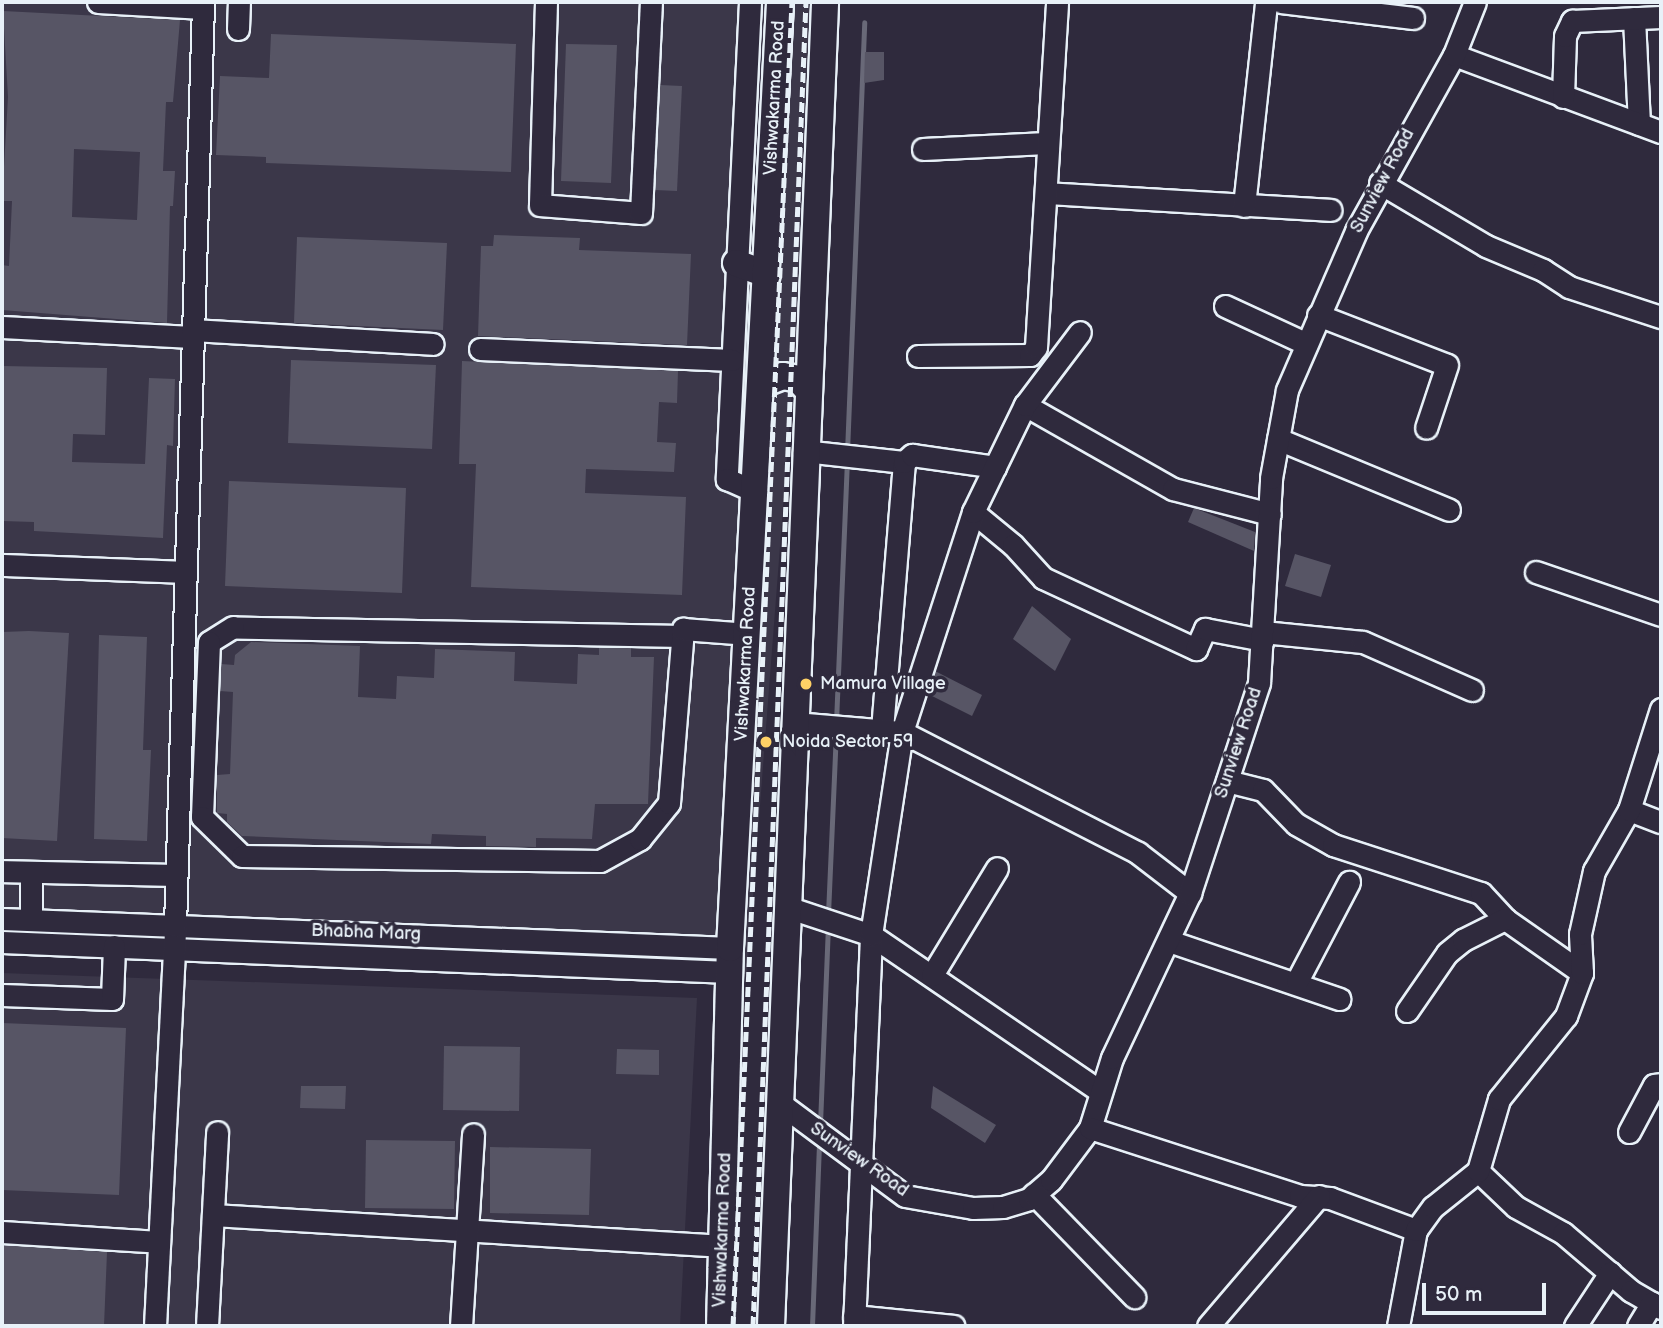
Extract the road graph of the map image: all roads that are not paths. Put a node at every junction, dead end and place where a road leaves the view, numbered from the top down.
1 (98, 2) edge
2 (239, 2) edge
3 (546, 2) edge
4 (651, 2) edge
5 (750, 2) edge
6 (780, 2) edge
7 (825, 2) edge
8 (1057, 2) edge
9 (1266, 2) edge
10 (1281, 2) edge
11 (1475, 2) edge
12 (203, 5) edge
13 (1661, 17) edge
14 (1413, 18) dead end
15 (1634, 18) junction
16 (238, 29) dead end
17 (1454, 55) junction
18 (1563, 97) junction
19 (1639, 124) junction
20 (1661, 132) edge
21 (1046, 143) junction
22 (923, 149) dead end
23 (1380, 183) junction
24 (1046, 193) junction
25 (1244, 206) junction
26 (1330, 210) dead end
27 (737, 263) junction
28 (767, 274) junction
29 (1225, 306) dead end
30 (1318, 315) junction
31 (1661, 317) edge
32 (2, 327) edge
33 (1080, 332) dead end
34 (192, 334) junction
35 (764, 334) junction
36 (809, 335) junction
37 (433, 344) dead end
38 (1307, 344) junction
39 (480, 349) dead end
40 (918, 356) dead end
41 (732, 360) junction
42 (762, 384) junction
43 (806, 388) junction
44 (1025, 405) junction
45 (1426, 428) dead end
46 (1278, 439) junction
47 (804, 451) junction
48 (904, 462) junction
49 (995, 467) junction
50 (756, 492) junction
51 (1449, 510) dead end
52 (973, 512) junction
53 (1270, 514) junction
54 (2, 565) edge
55 (183, 572) junction
56 (1536, 572) dead end
57 (1661, 615) edge
58 (748, 634) junction
59 (682, 636) junction
60 (1263, 636) junction
61 (1472, 690) dead end
62 (1661, 709) edge
63 (796, 723) junction
64 (892, 731) junction
65 (1227, 781) junction
66 (1629, 810) junction
67 (1661, 822) edge
68 (997, 868) dead end
69 (2, 871) edge
70 (31, 872) junction
71 (176, 875) junction
72 (1349, 882) dead end
73 (1190, 892) junction
74 (787, 907) junction
75 (2, 919) edge
76 (1505, 919) junction
77 (31, 920) junction
78 (175, 926) junction
79 (871, 935) junction
80 (1168, 941) junction
81 (2, 942) edge
82 (660, 944) junction
83 (114, 946) junction
84 (174, 949) junction
85 (730, 960) junction
86 (659, 969) junction
87 (1582, 973) junction
88 (932, 975) junction
89 (1297, 981) junction
90 (2, 995) edge
91 (1339, 999) dead end
92 (1408, 1011) dead end
93 (1661, 1084) edge
94 (1101, 1092) junction
95 (781, 1104) junction
96 (1090, 1128) junction
97 (217, 1132) dead end
98 (1629, 1132) dead end
99 (473, 1134) dead end
100 (859, 1164) junction
101 (1478, 1171) junction
102 (1034, 1195) junction
103 (1319, 1196) junction
104 (213, 1215) junction
105 (1416, 1230) junction
106 (466, 1231) junction
107 (2, 1232) edge
108 (159, 1242) junction
109 (724, 1246) junction
110 (1610, 1273) junction
111 (1134, 1297) dead end
112 (1657, 1306) edge
113 (854, 1321) edge
114 (155, 1326) edge
115 (207, 1326) edge
116 (461, 1326) edge
117 (720, 1326) edge
118 (771, 1326) edge
119 (954, 1326) edge
120 (1208, 1326) edge
121 (1398, 1326) edge
122 (1575, 1326) edge
123 (1638, 1326) edge

1 - 12 street
2 - 16 street
3 - 4 street
5 - 27 street
6 - 28 main road, Vishwakarma Road
7 - 36 main road
8 - 21 street
9 - 25 street
10 - 14 street
11 - 17 street, Sunview Road
12 - 34 street
13 - 15 street
15 - 18 street
15 - 19 street
17 - 18 street
17 - 23 street, Sunview Road
18 - 19 street
19 - 20 street
21 - 22 street
21 - 24 street
23 - 30 street, Sunview Road
23 - 31 street
24 - 25 street
24 - 40 street
25 - 26 street
27 - 28 main road
27 - 41 street
28 - 35 main road, Vishwakarma Road
29 - 38 street
30 - 38 street, Sunview Road
30 - 45 street
32 - 34 street
33 - 44 street
34 - 37 street
34 - 55 street
35 - 36 main road
35 - 42 main road, Vishwakarma Road
36 - 43 main road
38 - 46 street, Sunview Road
39 - 41 street
41 - 50 street
42 - 43 main road
42 - 50 main road, Vishwakarma Road
43 - 47 main road
44 - 49 street
44 - 53 street
46 - 51 street
46 - 53 street, Sunview Road
47 - 48 street
47 - 63 main road
48 - 49 street
48 - 64 street
49 - 52 street
50 - 58 main road, Vishwakarma Road
52 - 60 street
52 - 64 street
53 - 60 street, Sunview Road
54 - 55 street
55 - 71 street
56 - 57 street
58 - 59 street
58 - 85 main road, Vishwakarma Road
59 - 59 street
60 - 61 street
60 - 65 street, Sunview Road
62 - 66 street
63 - 64 street
63 - 74 main road
64 - 73 street
64 - 79 street
65 - 73 street, Sunview Road
65 - 76 street
66 - 67 street
66 - 87 street
68 - 88 street
69 - 70 street
70 - 71 street
70 - 77 street
71 - 78 street
72 - 89 street
73 - 80 street, Sunview Road
74 - 79 street
74 - 95 main road
75 - 77 street, Bhabha Marg
76 - 87 street
76 - 92 street
77 - 78 street, Bhabha Marg
78 - 82 street, Bhabha Marg
78 - 84 street
79 - 88 street
79 - 100 street
80 - 89 street
80 - 94 street, Sunview Road
81 - 83 street, Bhabha Marg
82 - 85 street, Bhabha Marg
82 - 86 street
83 - 84 street, Bhabha Marg
83 - 90 street
84 - 86 street, Bhabha Marg
84 - 108 street
85 - 86 street, Bhabha Marg
85 - 109 main road, Vishwakarma Road
87 - 101 street
88 - 94 street
89 - 91 street
93 - 98 street
94 - 96 street, Sunview Road
95 - 100 street, Sunview Road
95 - 118 main road
96 - 102 street, Sunview Road
96 - 103 street
97 - 104 street
99 - 106 street
100 - 102 street, Sunview Road
100 - 113 street
101 - 105 street
101 - 110 street
102 - 111 street
103 - 105 street
103 - 120 street
104 - 106 street
104 - 115 street
105 - 121 street
106 - 109 street
106 - 116 street
107 - 108 street
108 - 114 street
109 - 117 main road, Vishwakarma Road
110 - 112 street
110 - 122 street
112 - 123 street
113 - 119 street

